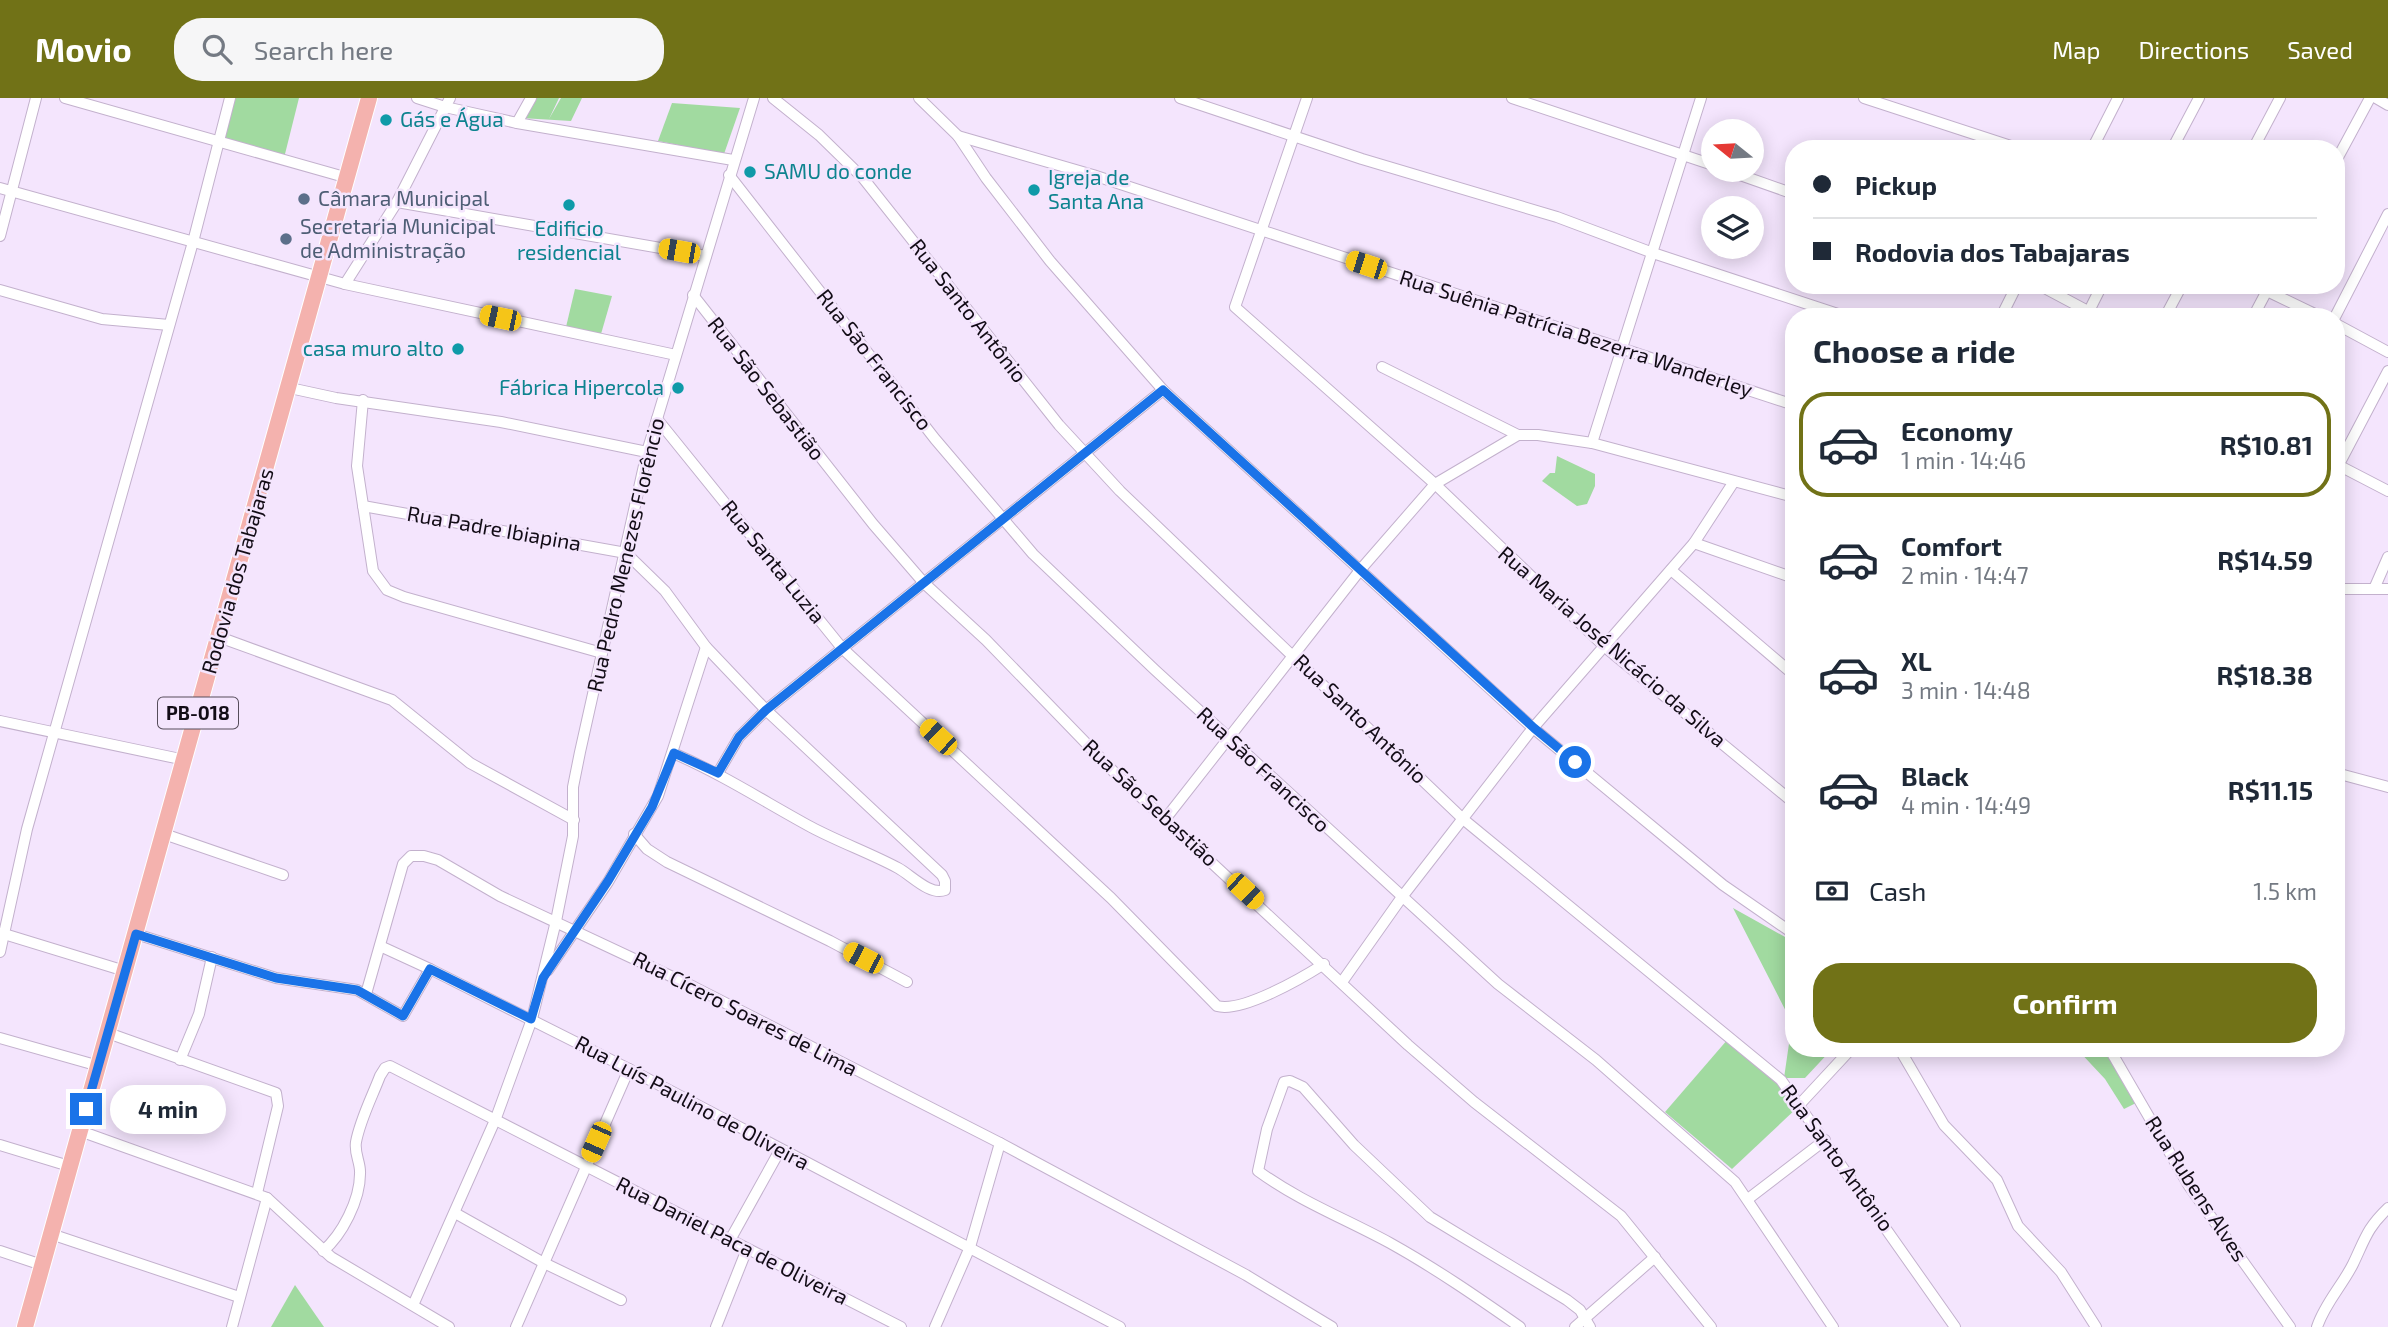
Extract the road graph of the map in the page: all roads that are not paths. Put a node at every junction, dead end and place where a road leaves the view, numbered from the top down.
1 (36, 98) edge
2 (65, 98) edge
3 (230, 98) edge
4 (369, 98) edge
5 (417, 98) edge
6 (531, 98) edge
7 (754, 98) edge
8 (773, 98) edge
9 (919, 98) edge
10 (1180, 98) edge
11 (1307, 98) edge
12 (1513, 98) edge
13 (1701, 98) edge
14 (1864, 98) edge
15 (2118, 98) edge
16 (2199, 98) edge
17 (2280, 98) edge
18 (2370, 98) edge
19 (2376, 98) edge
20 (448, 103) edge
21 (2388, 105) edge
22 (517, 122) junction
23 (958, 136) junction
24 (1295, 137) junction
25 (1992, 140) edge
26 (2097, 140) edge
27 (2177, 140) edge
28 (2258, 140) edge
29 (219, 144) junction
30 (2345, 144) edge
31 (1683, 154) junction
32 (733, 160) junction
33 (1701, 161) edge
34 (729, 175) junction
35 (348, 178) junction
36 (1760, 182) edge
37 (5, 190) edge
38 (1785, 191) edge
39 (397, 202) junction
40 (2388, 214) edge
41 (1263, 232) junction
42 (0, 236) edge
43 (193, 242) junction
44 (1653, 253) junction
45 (706, 256) junction
46 (319, 279) junction
47 (345, 284) junction
48 (0, 290) edge
49 (2055, 294) edge
50 (2280, 294) edge
51 (692, 295) junction
52 (1820, 308) edge
53 (2079, 308) edge
54 (2305, 308) edge
55 (2340, 308) edge
56 (169, 325) junction
57 (2345, 329) edge
58 (1621, 349) junction
59 (2388, 352) edge
60 (676, 355) junction
61 (1382, 367) dead end
62 (2388, 371) edge
63 (290, 388) junction
64 (1163, 390) junction
65 (363, 400) junction
66 (1785, 402) edge
67 (656, 419) junction
68 (1518, 435) junction
69 (1592, 443) junction
70 (2345, 451) edge
71 (647, 452) junction
72 (1084, 455) junction
73 (2345, 470) edge
74 (1733, 483) junction
75 (1435, 484) junction
76 (2388, 491) edge
77 (1785, 495) edge
78 (363, 506) junction
79 (1003, 521) junction
80 (1694, 543) junction
81 (626, 553) junction
82 (2388, 557) edge
83 (1362, 569) junction
84 (1671, 570) junction
85 (1785, 575) edge
86 (924, 583) junction
87 (2345, 589) edge
88 (2374, 589) junction
89 (2388, 589) edge
90 (219, 637) junction
91 (706, 647) junction
92 (1605, 647) junction
93 (842, 648) junction
94 (602, 653) junction
95 (1293, 654) junction
96 (1785, 667) edge
97 (766, 710) junction
98 (0, 721) edge
99 (1534, 728) junction
100 (54, 735) junction
101 (1229, 738) junction
102 (674, 753) junction
103 (185, 760) junction
104 (718, 773) junction
105 (2345, 775) edge
106 (2388, 787) edge
107 (1785, 796) edge
108 (1166, 818) junction
109 (574, 820) junction
110 (1463, 820) junction
111 (164, 834) junction
112 (634, 834) junction
113 (283, 875) dead end
114 (1402, 897) junction
115 (556, 921) junction
116 (1785, 928) edge
117 (575, 929) junction
118 (3, 934) edge
119 (136, 934) junction
120 (380, 946) junction
121 (0, 952) edge
122 (212, 957) junction
123 (1324, 964) junction
124 (430, 969) junction
125 (125, 971) junction
126 (543, 978) junction
127 (906, 982) dead end
128 (1342, 982) junction
129 (366, 994) junction
130 (531, 1019) junction
131 (107, 1033) junction
132 (0, 1038) edge
133 (1844, 1057) edge
134 (1904, 1057) edge
135 (2114, 1057) edge
136 (180, 1060) junction
137 (99, 1066) junction
138 (629, 1069) junction
139 (1800, 1104) junction
140 (496, 1118) junction
141 (80, 1131) junction
142 (1825, 1140) junction
143 (1000, 1143) junction
144 (0, 1145) edge
145 (780, 1150) junction
146 (69, 1166) junction
147 (585, 1166) junction
148 (262, 1196) junction
149 (1748, 1199) junction
150 (2388, 1208) edge
151 (456, 1213) junction
152 (51, 1234) junction
153 (730, 1240) junction
154 (970, 1247) junction
155 (747, 1249) junction
156 (0, 1251) edge
157 (323, 1251) junction
158 (1655, 1257) junction
159 (544, 1263) junction
160 (42, 1265) junction
161 (239, 1297) junction
162 (621, 1300) dead end
163 (414, 1303) junction
164 (1588, 1322) edge
165 (25, 1327) edge
166 (232, 1327) edge
167 (449, 1327) edge
168 (516, 1327) edge
169 (716, 1327) edge
170 (901, 1327) edge
171 (935, 1327) edge
172 (1120, 1327) edge
173 (1332, 1327) edge
174 (1520, 1327) edge
175 (1575, 1327) edge
176 (1711, 1327) edge
177 (1833, 1327) edge
178 (1955, 1327) edge
179 (2096, 1327) edge
180 (2290, 1327) edge
181 (2317, 1327) edge

1 - 37 street
2 - 29 street
3 - 29 street
4 - 35 main road, Rodovia dos Tabajaras / PB-018
5 - 20 street
6 - 22 street
7 - 32 street, Rua Pedro Menezes Florêncio
8 - 72 street, Rua Santo Antônio
9 - 23 street
10 - 24 street
11 - 24 street
12 - 31 street
13 - 31 street
14 - 25 street
15 - 26 street
16 - 27 street
17 - 28 street
18 - 30 street
19 - 21 street
20 - 22 street
20 - 39 street
22 - 32 street
23 - 41 street, Rua Suênia Patrícia Bezerra Wanderley
23 - 64 street
24 - 41 street
24 - 44 street
29 - 35 street
29 - 43 street
31 - 33 street
31 - 44 street
32 - 34 street, Rua Pedro Menezes Florêncio
34 - 45 street, Rua Pedro Menezes Florêncio
34 - 79 street, Rua São Francisco
35 - 46 main road, Rodovia dos Tabajaras / PB-018
36 - 38 street
37 - 42 street
37 - 43 street
39 - 45 street
39 - 47 street
40 - 55 street
41 - 58 street, Rua Suênia Patrícia Bezerra Wanderley
41 - 75 street, Rua Maria José Nicácio da Silva
43 - 46 street
43 - 56 street
44 - 52 street
44 - 58 street
45 - 51 street, Rua Pedro Menezes Florêncio
46 - 47 street
46 - 63 main road, Rodovia dos Tabajaras / PB-018
47 - 60 street
48 - 56 street
49 - 53 street
50 - 54 street
51 - 60 street, Rua Pedro Menezes Florêncio
51 - 86 street, Rua São Sebastião
56 - 100 street
57 - 59 street
58 - 66 street, Rua Suênia Patrícia Bezerra Wanderley
58 - 69 street
60 - 67 street, Rua Pedro Menezes Florêncio
61 - 68 street
62 - 70 street
63 - 65 street
63 - 90 main road, Rodovia dos Tabajaras / PB-018
64 - 72 street
64 - 83 street
65 - 71 street
65 - 78 street
67 - 71 street, Rua Pedro Menezes Florêncio
67 - 93 street, Rua Santa Luzia
68 - 69 street
68 - 75 street
69 - 74 street
71 - 81 street, Rua Pedro Menezes Florêncio
72 - 79 street
72 - 95 street, Rua Santo Antônio
73 - 76 street
74 - 77 street
74 - 80 street
75 - 83 street
75 - 92 street, Rua Maria José Nicácio da Silva
78 - 81 street, Rua Padre Ibiapina
78 - 94 street
79 - 86 street
79 - 101 street, Rua São Francisco
80 - 84 street
80 - 85 street
81 - 91 street
81 - 94 street, Rua Pedro Menezes Florêncio
82 - 88 street
83 - 95 street
83 - 99 street
84 - 92 street
84 - 96 street
86 - 93 street
86 - 108 street, Rua São Sebastião
87 - 88 street
88 - 89 street
90 - 103 main road, Rodovia dos Tabajaras / PB-018
90 - 109 street
91 - 97 street
91 - 102 street
92 - 99 street
92 - 107 street, Rua Maria José Nicácio da Silva
93 - 97 street
93 - 123 street, Rua Santa Luzia
94 - 109 street, Rua Pedro Menezes Florêncio
95 - 101 street
95 - 110 street, Rua Santo Antônio
97 - 104 street
97 - 104 street
98 - 100 street
99 - 110 street
99 - 116 street
100 - 103 street
100 - 118 street
101 - 108 street
101 - 114 street, Rua São Francisco
102 - 104 street
102 - 112 street
103 - 111 main road, Rodovia dos Tabajaras / PB-018
105 - 106 street
108 - 123 street, Rua São Sebastião
109 - 115 street, Rua Pedro Menezes Florêncio
110 - 114 street
110 - 139 street, Rua Santo Antônio
111 - 113 street
111 - 119 main road, Rodovia dos Tabajaras / PB-018
112 - 117 street
112 - 127 street
114 - 128 street
114 - 149 street, Rua São Francisco
115 - 117 street, Rua Cícero Soares de Lima
115 - 120 street, Rua Cícero Soares de Lima
115 - 126 street, Rua Pedro Menezes Florêncio
117 - 126 street
117 - 143 street, Rua Cícero Soares de Lima
118 - 121 street
118 - 125 street
119 - 122 street
119 - 125 main road, Rodovia dos Tabajaras / PB-018
120 - 124 street, Rua Luís Paulino de Oliveira
120 - 129 street, Rua Cícero Soares de Lima
122 - 129 street
122 - 136 street
123 - 128 street, Rua São Sebastião
124 - 129 street
124 - 130 street, Rua Luís Paulino de Oliveira
125 - 131 main road, Rodovia dos Tabajaras / PB-018
126 - 130 street, Rua Pedro Menezes Florêncio
128 - 158 street, Rua São Sebastião
130 - 138 street, Rua Luís Paulino de Oliveira
130 - 140 street, Rua Pedro Menezes Florêncio
131 - 136 street
131 - 137 main road, Rodovia dos Tabajaras / PB-018
132 - 137 street
133 - 139 street
134 - 179 street
135 - 180 street, Rua Rubens Alves
136 - 148 street
137 - 141 main road, Rodovia dos Tabajaras / PB-018
138 - 145 street, Rua Luís Paulino de Oliveira
138 - 147 street
139 - 142 street, Rua Santo Antônio
140 - 147 street, Rua Daniel Paca de Oliveira
140 - 151 street, Rua Pedro Menezes Florêncio
140 - 157 street, Rua Daniel Paca de Oliveira
141 - 146 main road, Rodovia dos Tabajaras / PB-018
141 - 148 street
142 - 149 street
142 - 178 street, Rua Santo Antônio
143 - 154 street
143 - 173 street, Rua Cícero Soares de Lima
144 - 146 street
145 - 153 street
145 - 154 street, Rua Luís Paulino de Oliveira
146 - 152 main road, Rodovia dos Tabajaras / PB-018
147 - 153 street, Rua Daniel Paca de Oliveira
147 - 159 street
148 - 157 street
148 - 161 street
149 - 177 street, Rua São Francisco
150 - 181 street
151 - 159 street
151 - 163 street, Rua Pedro Menezes Florêncio
152 - 160 main road, Rodovia dos Tabajaras / PB-018
152 - 161 street
153 - 155 street, Rua Daniel Paca de Oliveira
154 - 171 street
154 - 172 street, Rua Luís Paulino de Oliveira
155 - 169 street
155 - 170 street, Rua Daniel Paca de Oliveira
156 - 160 street
157 - 163 street
158 - 164 street
158 - 176 street, Rua São Sebastião
159 - 162 street
159 - 168 street
160 - 165 main road, Rodovia dos Tabajaras / PB-018
161 - 166 street
163 - 167 street
164 - 174 street
164 - 175 street

